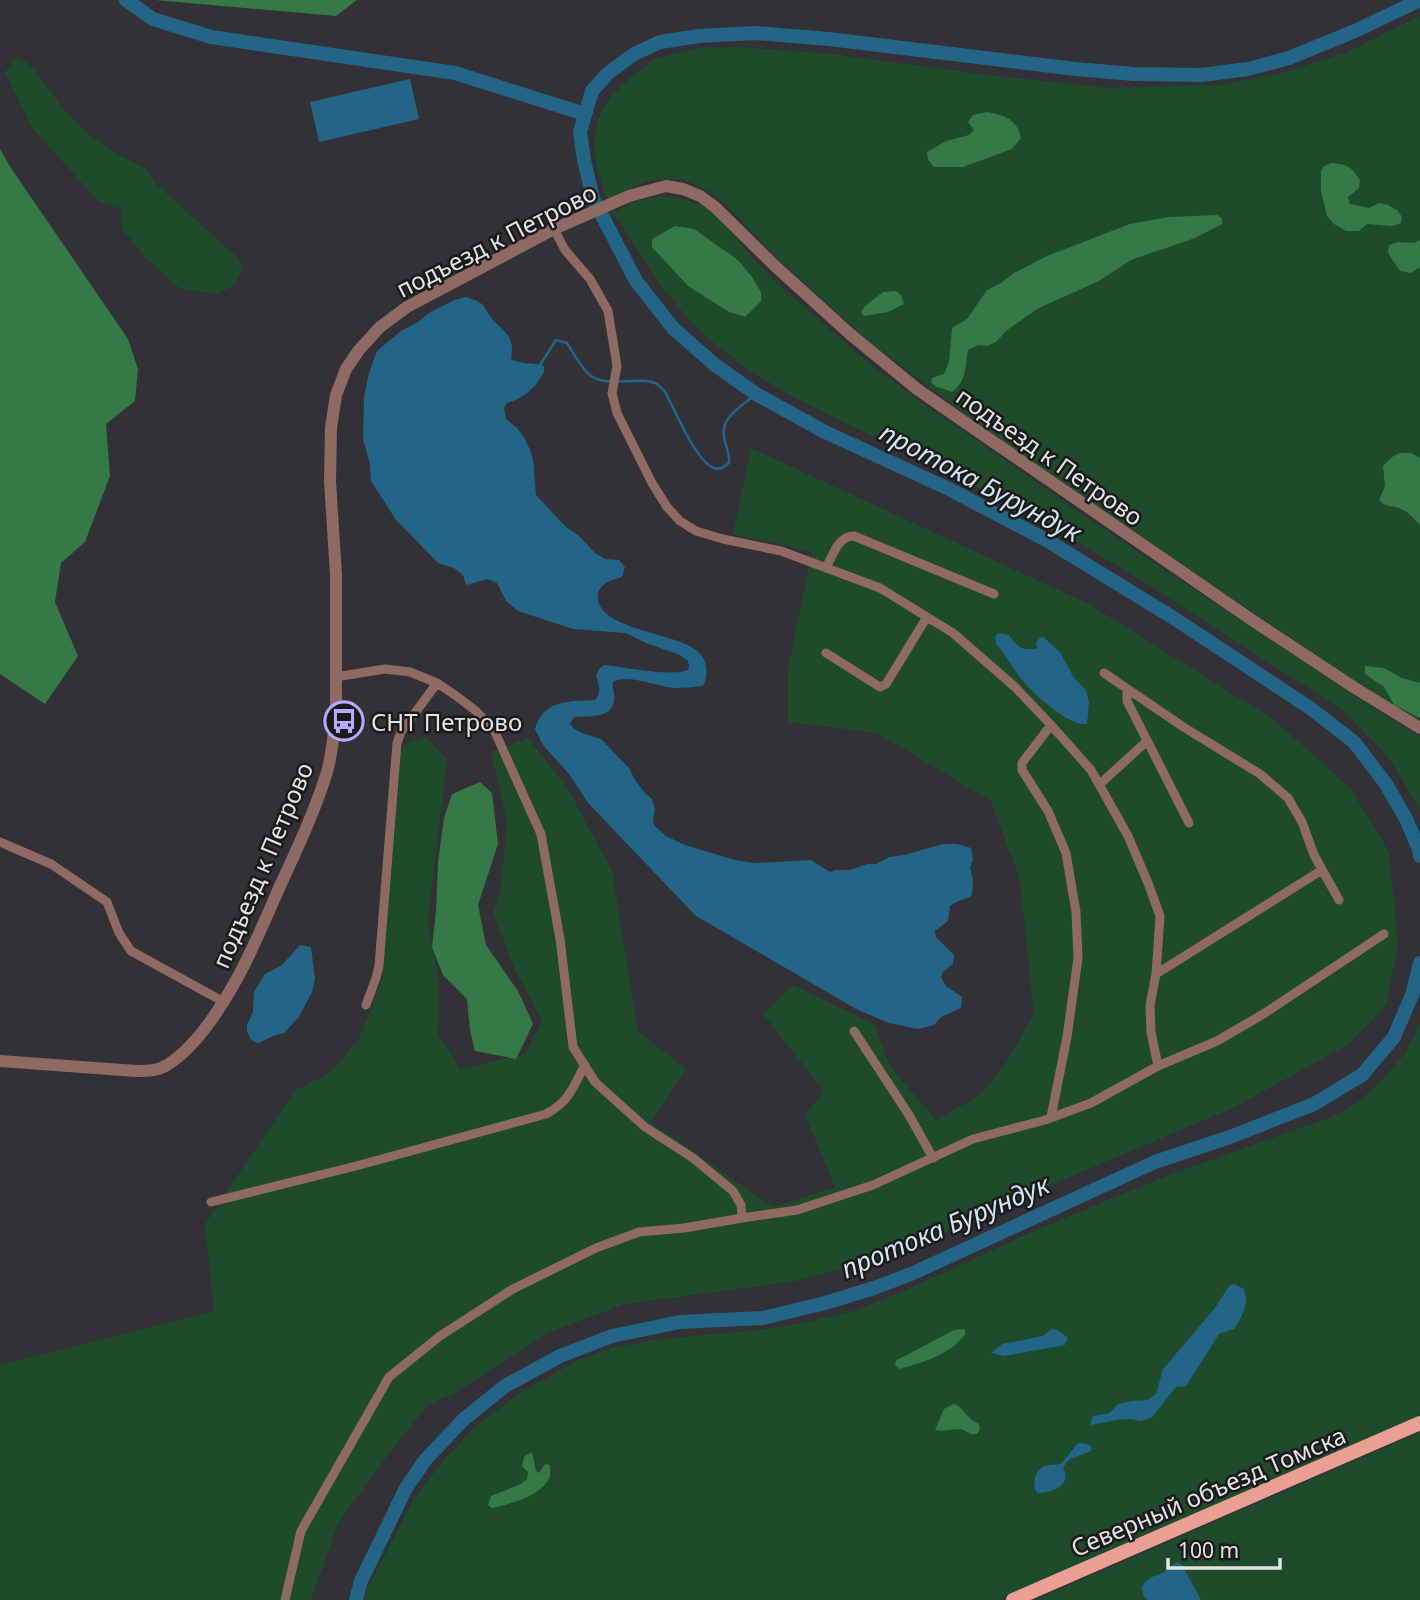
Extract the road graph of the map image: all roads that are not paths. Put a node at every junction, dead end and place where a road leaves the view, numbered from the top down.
1 (554, 229) junction
2 (826, 568) junction
3 (994, 594) dead end
4 (927, 617) junction
5 (826, 653) dead end
6 (1104, 673) dead end
7 (335, 677) junction
8 (437, 683) junction
9 (1128, 689) junction
10 (1051, 724) junction
11 (1420, 728) edge
12 (1147, 741) junction
13 (1100, 784) junction
14 (1188, 823) dead end
15 (0, 842) edge
16 (1322, 870) junction
17 (1339, 900) dead end
18 (1384, 934) dead end
19 (1156, 974) junction
20 (224, 1002) junction
21 (366, 1005) dead end
22 (854, 1031) dead end
23 (0, 1061) edge
24 (585, 1065) junction
25 (1158, 1066) junction
26 (1051, 1117) junction
27 (933, 1158) junction
28 (211, 1202) dead end
29 (742, 1218) junction
30 (1420, 1423) edge
31 (285, 1600) edge
32 (1013, 1600) edge

1 - 2 street
1 - 7 street, подъезд к Петрово
1 - 11 street, подъезд к Петрово
2 - 3 street
2 - 4 street
4 - 5 street
4 - 10 street
6 - 9 street
7 - 8 street
7 - 20 street, подъезд к Петрово
8 - 21 street
8 - 24 street
9 - 12 street
9 - 16 street
10 - 13 street
10 - 26 street
12 - 13 street
12 - 14 street
13 - 19 street
15 - 20 street
16 - 17 street
16 - 19 street
18 - 25 street
19 - 25 street
20 - 23 street, подъезд к Петрово
22 - 27 street
24 - 28 street
24 - 29 street
25 - 26 street
26 - 27 street
27 - 29 street
29 - 31 street
30 - 32 main road, Северный объезд Томска

